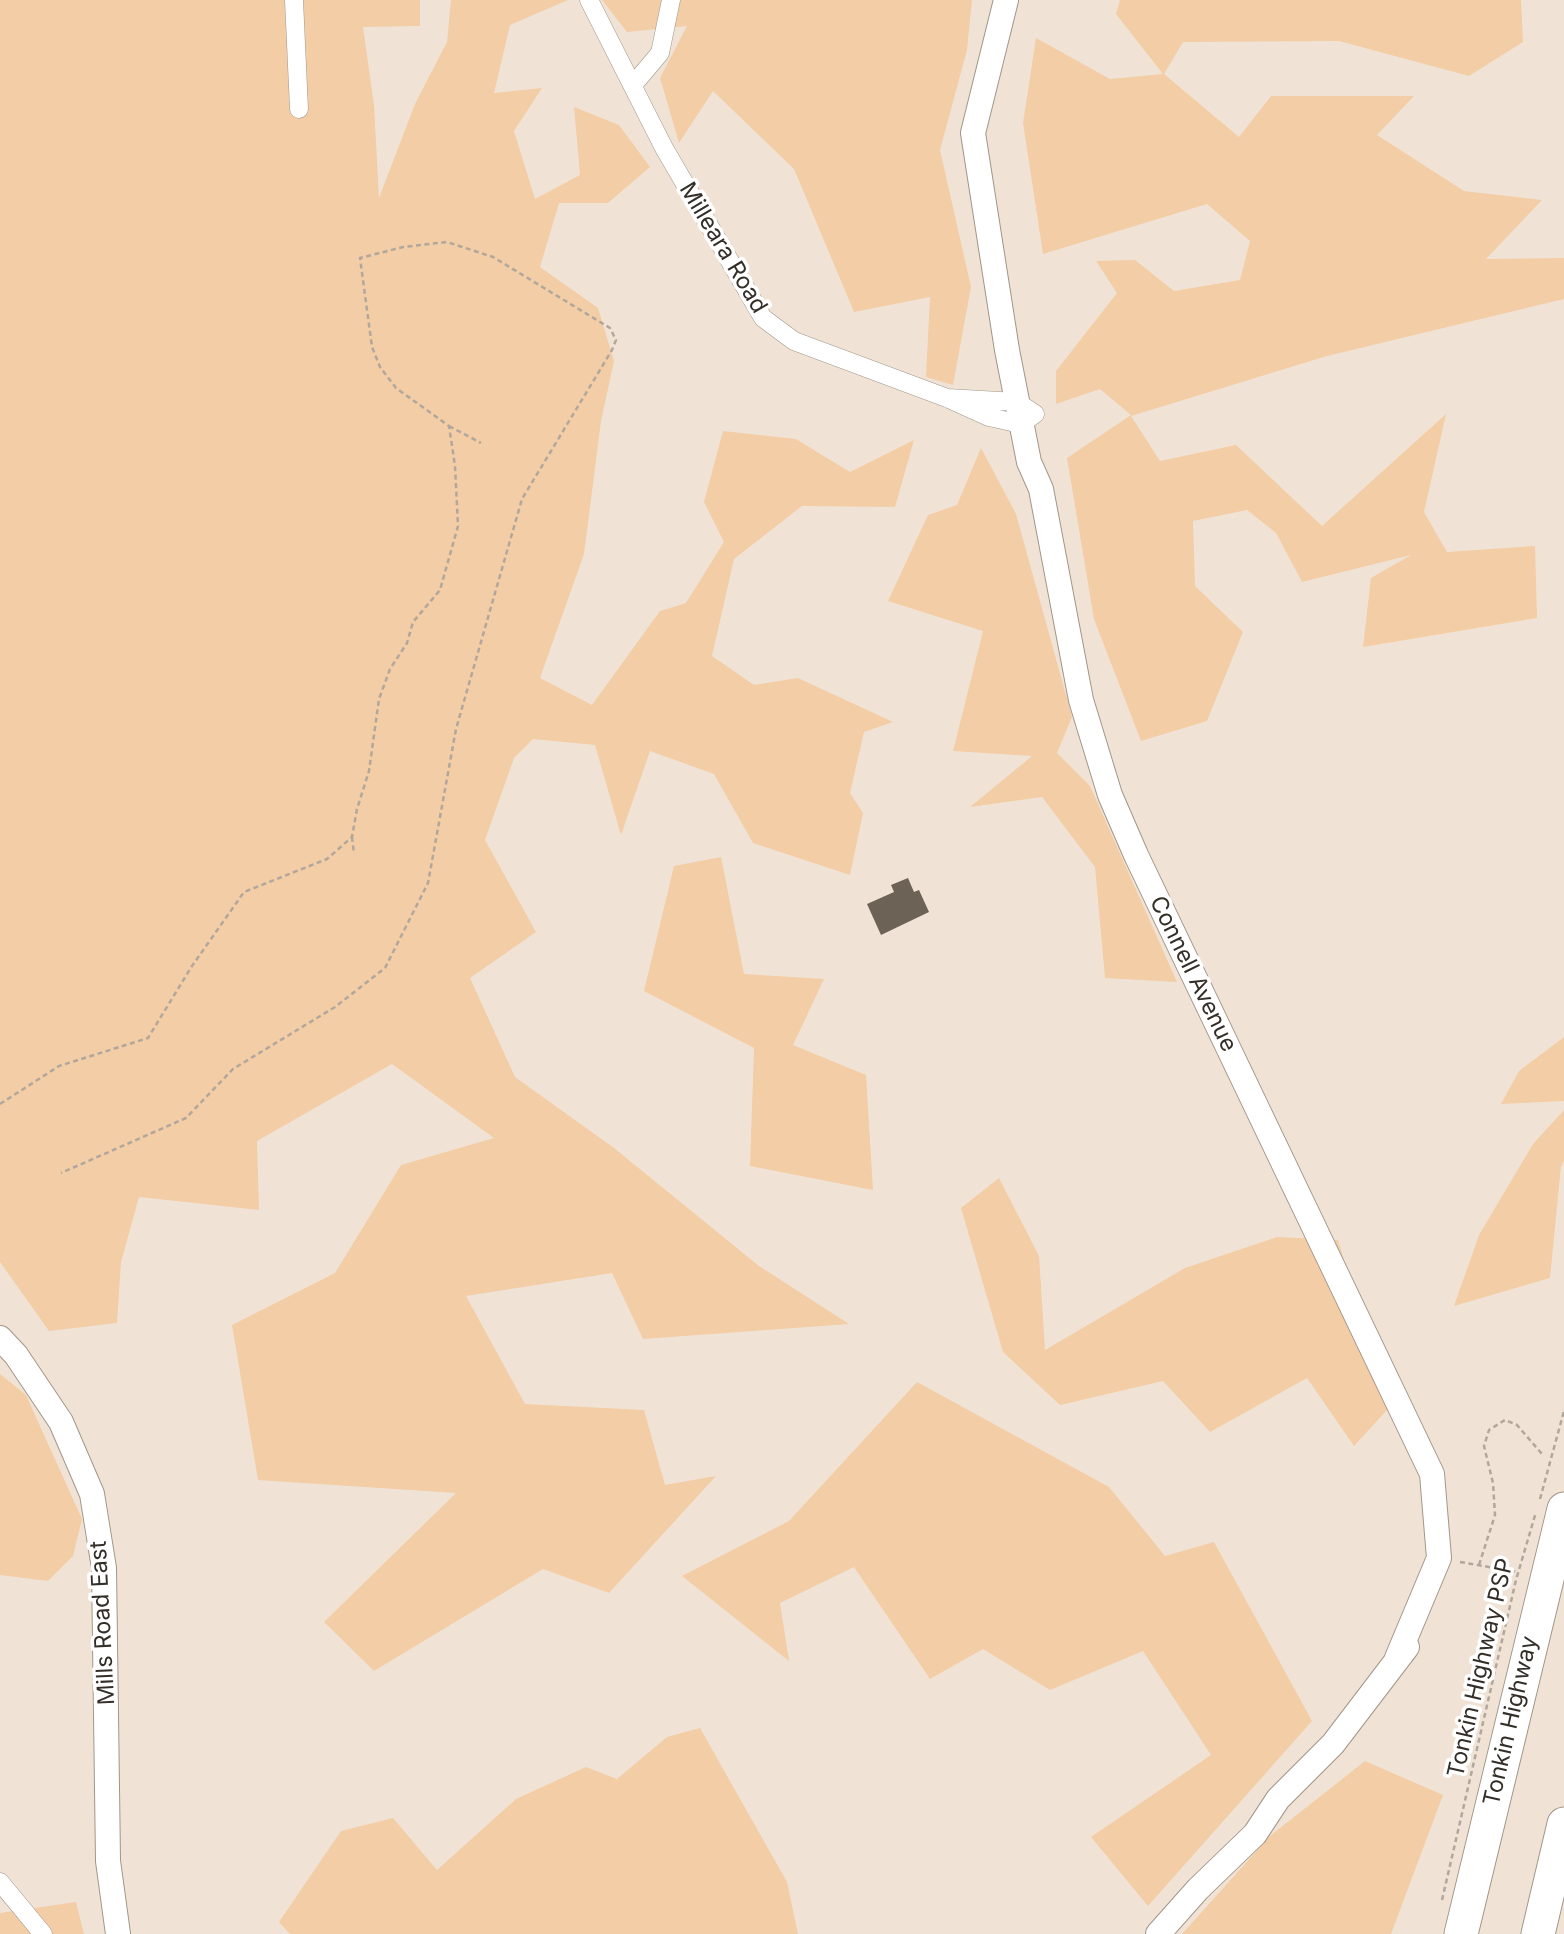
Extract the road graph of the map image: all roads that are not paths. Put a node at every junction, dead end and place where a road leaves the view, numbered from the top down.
1 (294, 0) edge
2 (589, 0) edge
3 (671, 0) edge
4 (1006, 0) edge
5 (633, 85) junction
6 (299, 109) dead end
7 (1024, 413) junction
8 (0, 1338) edge
9 (1564, 1509) edge
10 (1564, 1824) edge
11 (0, 1882) edge
12 (43, 1934) edge
13 (118, 1934) edge
14 (1158, 1934) edge
15 (1461, 1934) edge
16 (1538, 1934) edge

1 - 6 street
2 - 5 street, Milleara Road
3 - 5 street
4 - 7 street, Connell Avenue
5 - 7 street, Milleara Road
7 - 14 street, Connell Avenue
8 - 13 street, Mills Road East
9 - 15 highway, Tonkin Highway
10 - 16 highway
11 - 12 street

